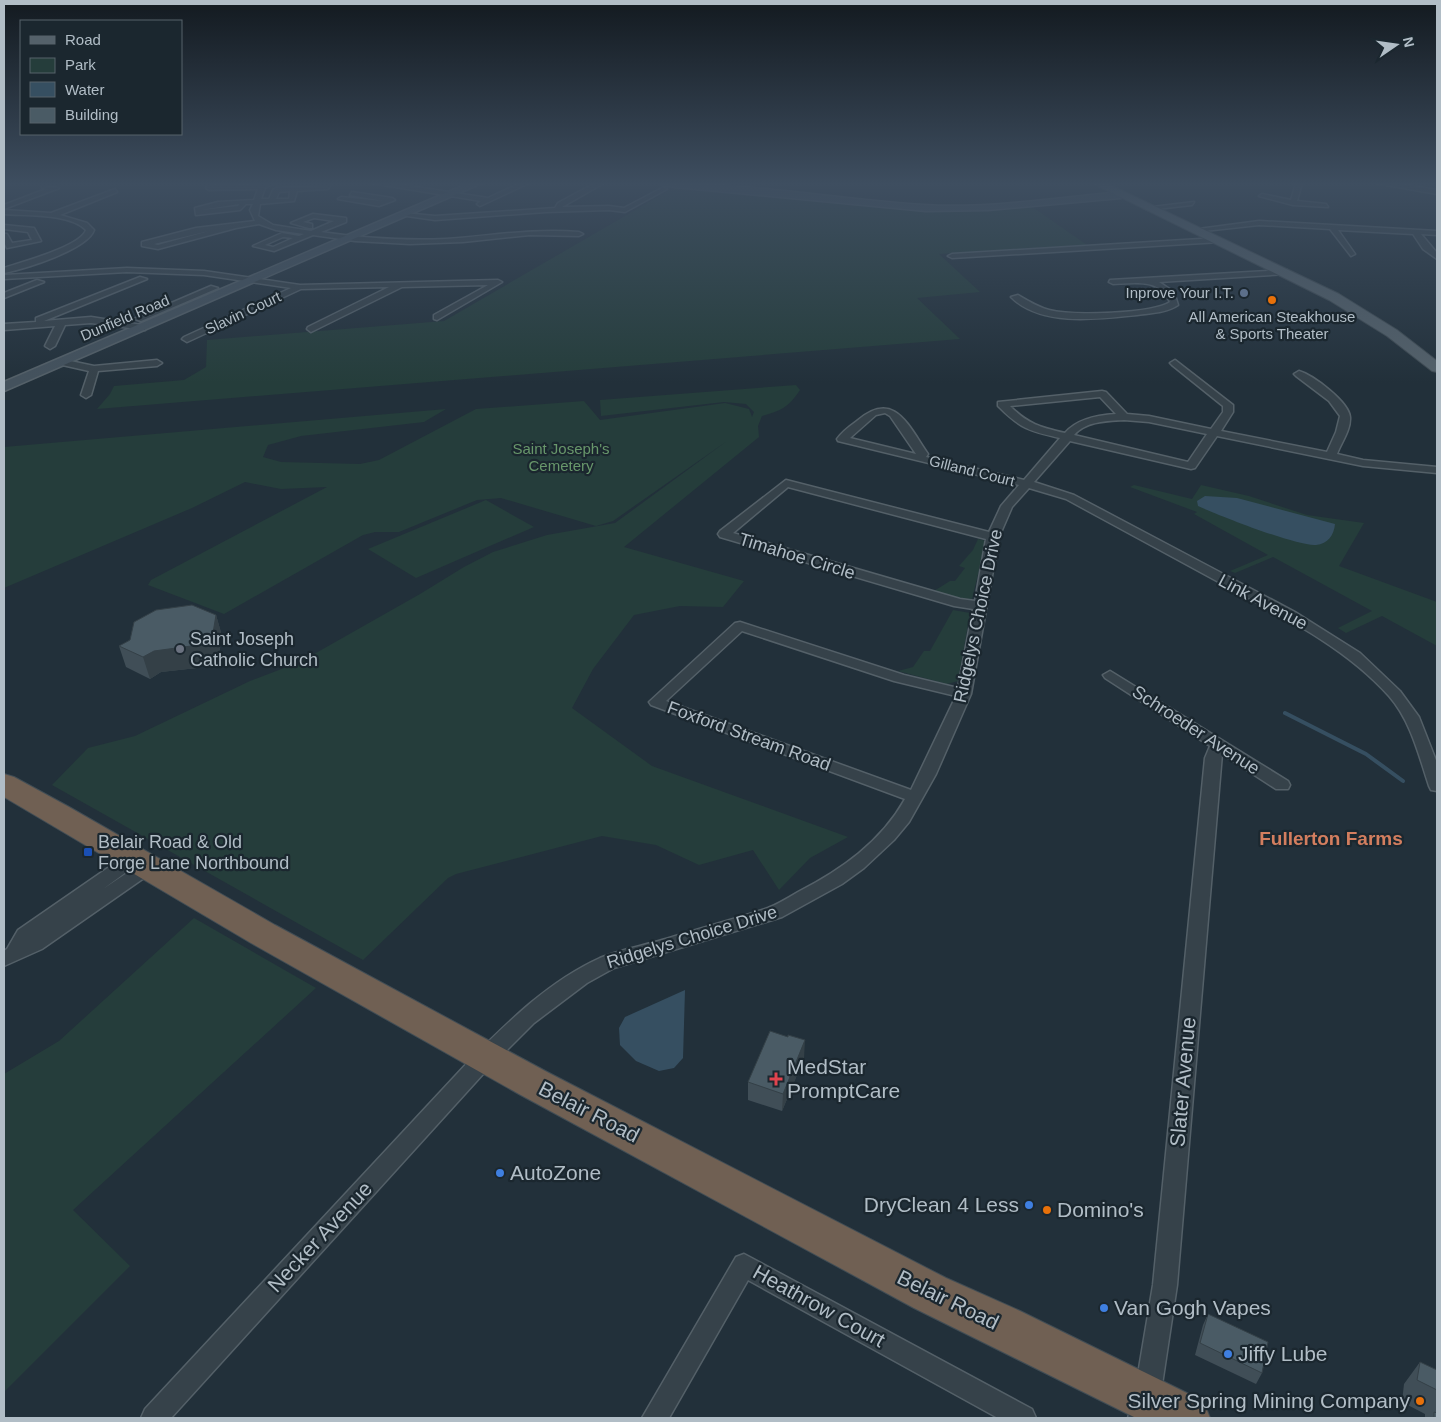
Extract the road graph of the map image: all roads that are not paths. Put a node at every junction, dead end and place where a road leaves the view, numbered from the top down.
1 (63, 249) edge
2 (324, 249) edge
3 (1062, 249) edge
4 (1237, 249) edge
5 (1348, 249) edge
6 (1351, 254) dead end
7 (952, 256) dead end
8 (4, 262) edge
9 (20, 263) junction
10 (4, 269) edge
11 (1284, 272) junction
12 (4, 277) edge
13 (143, 279) dead end
14 (255, 279) junction
15 (1150, 279) junction
16 (40, 282) dead end
17 (1113, 282) dead end
18 (399, 285) junction
19 (300, 287) junction
20 (214, 288) dead end
21 (4, 296) edge
22 (1015, 297) dead end
23 (186, 300) junction
24 (200, 302) junction
25 (437, 317) dead end
26 (61, 323) junction
27 (140, 324) junction
28 (26, 326) junction
29 (4, 327) edge
30 (311, 329) dead end
31 (187, 339) dead end
32 (50, 346) dead end
33 (61, 362) junction
34 (1175, 363) dead end
35 (157, 364) dead end
36 (1436, 365) edge
37 (94, 369) junction
38 (1300, 374) dead end
39 (4, 387) edge
40 (86, 395) dead end
41 (1124, 417) junction
42 (1214, 432) junction
43 (1067, 438) junction
44 (1330, 457) junction
45 (918, 458) junction
46 (1437, 470) edge
47 (1027, 484) junction
48 (993, 537) junction
49 (980, 606) junction
50 (1110, 675) dead end
51 (964, 694) junction
52 (1218, 745) junction
53 (4, 784) edge
54 (1282, 786) dead end
55 (1437, 786) edge
56 (915, 796) junction
57 (141, 862) junction
58 (9, 956) edge
59 (487, 1057) junction
60 (1158, 1411) edge
61 (154, 1418) edge
62 (655, 1418) edge
63 (1023, 1418) edge

1 - 9 street
2 - 14 street, Dunfield Road
3 - 7 street
4 - 11 main road
5 - 6 street
8 - 9 street
9 - 10 street
11 - 15 street
11 - 36 main road
12 - 14 street
13 - 28 street
14 - 19 street
14 - 24 street, Dunfield Road
15 - 17 street
15 - 22 street
16 - 21 street
18 - 19 street
18 - 25 street
18 - 30 street
19 - 31 street, Slavin Court
20 - 23 street
23 - 24 street
23 - 27 street
24 - 27 street, Dunfield Road
26 - 27 street
26 - 28 street
26 - 32 street
27 - 33 street, Dunfield Road
28 - 29 street
33 - 37 street
33 - 39 street, Dunfield Road
34 - 42 street
35 - 37 street
37 - 40 street
38 - 44 street
41 - 42 street, Ridgelys Choice Drive
41 - 43 street, Ridgelys Choice Drive
41 - 43 street
42 - 43 street
42 - 44 street, Ridgelys Choice Drive
43 - 47 street, Ridgelys Choice Drive
44 - 46 street, Ridgelys Choice Drive
45 - 45 street, Gilland Court
45 - 47 street, Gilland Court
47 - 48 street, Ridgelys Choice Drive
47 - 55 street, Link Avenue
48 - 49 street, Ridgelys Choice Drive
48 - 49 street, Timahoe Circle
49 - 51 street, Ridgelys Choice Drive
50 - 52 street, Schroeder Avenue
51 - 56 street, Ridgelys Choice Drive
51 - 56 street, Foxford Stream Road
52 - 54 street, Schroeder Avenue
52 - 60 street, Slater Avenue
53 - 57 highway, Belair Road
56 - 59 street, Ridgelys Choice Drive
57 - 58 street
57 - 59 highway, Belair Road
59 - 60 highway, Belair Road
59 - 61 street, Necker Avenue
62 - 63 street, Heathrow Court

